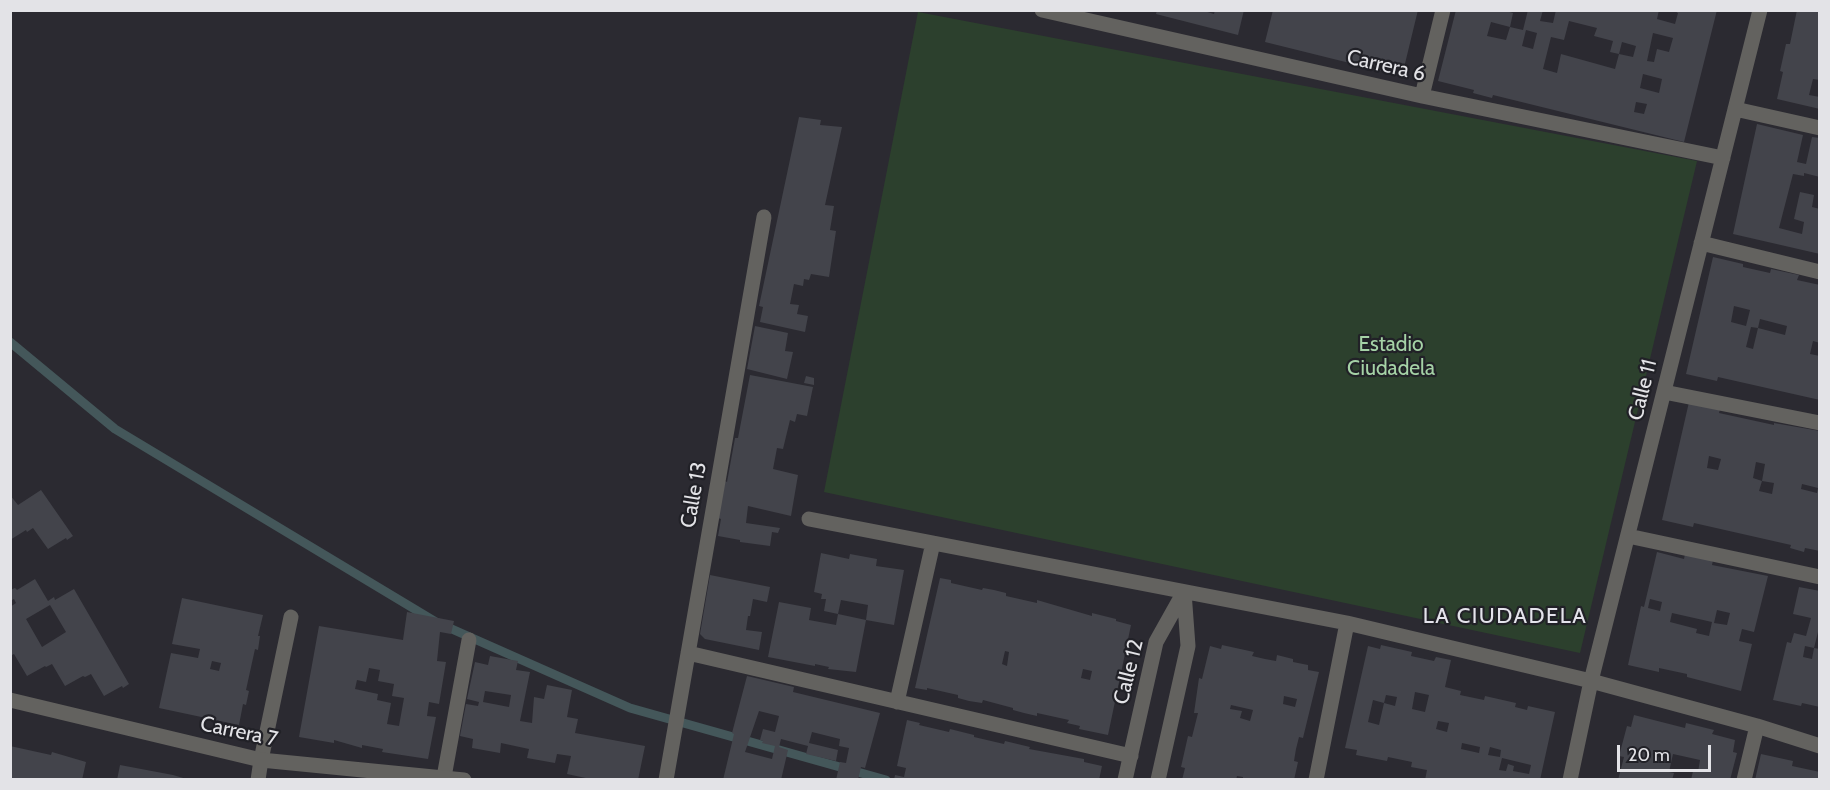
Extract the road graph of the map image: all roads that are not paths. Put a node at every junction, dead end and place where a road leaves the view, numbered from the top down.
1 (1042, 10) edge
2 (1443, 10) edge
3 (1760, 10) edge
4 (1422, 96) junction
5 (1735, 109) junction
6 (1820, 128) edge
7 (1723, 158) junction
8 (764, 217) dead end
9 (1701, 243) junction
10 (1820, 272) edge
11 (1664, 392) junction
12 (1820, 423) edge
13 (809, 519) dead end
14 (1628, 536) junction
15 (933, 543) junction
16 (1820, 577) edge
17 (1184, 592) junction
18 (291, 617) dead end
19 (1347, 623) junction
20 (469, 640) dead end
21 (688, 653) junction
22 (1591, 681) junction
23 (10, 700) edge
24 (897, 702) junction
25 (1757, 726) junction
26 (1820, 746) edge
27 (1131, 756) junction
28 (261, 760) junction
29 (444, 777) junction
30 (258, 780) edge
31 (464, 780) edge
32 (666, 780) edge
33 (1125, 780) edge
34 (1158, 780) edge
35 (1316, 780) edge
36 (1570, 780) edge
37 (1744, 780) edge

1 - 4 street, Carrera 6
2 - 4 street
3 - 5 street, Calle 11
4 - 7 street, Carrera 6
5 - 6 street
5 - 7 street, Calle 11
7 - 9 street, Calle 11
8 - 21 street, Calle 13
9 - 10 street
9 - 11 street, Calle 11
11 - 12 street
11 - 14 street, Calle 11
13 - 15 street
14 - 16 street
14 - 22 street, Calle 11
15 - 17 street
15 - 24 street
17 - 19 street
17 - 27 street, Calle 12
17 - 34 street
18 - 28 street
19 - 22 street
19 - 35 street
20 - 29 street
21 - 24 street
21 - 32 street, Calle 13
22 - 25 street
22 - 36 street, Calle 11
23 - 28 street, Carrera 7
24 - 27 street
25 - 26 street
25 - 37 street
27 - 33 street, Calle 12
28 - 29 street, Carrera 7
28 - 30 street
29 - 31 street, Carrera 7

